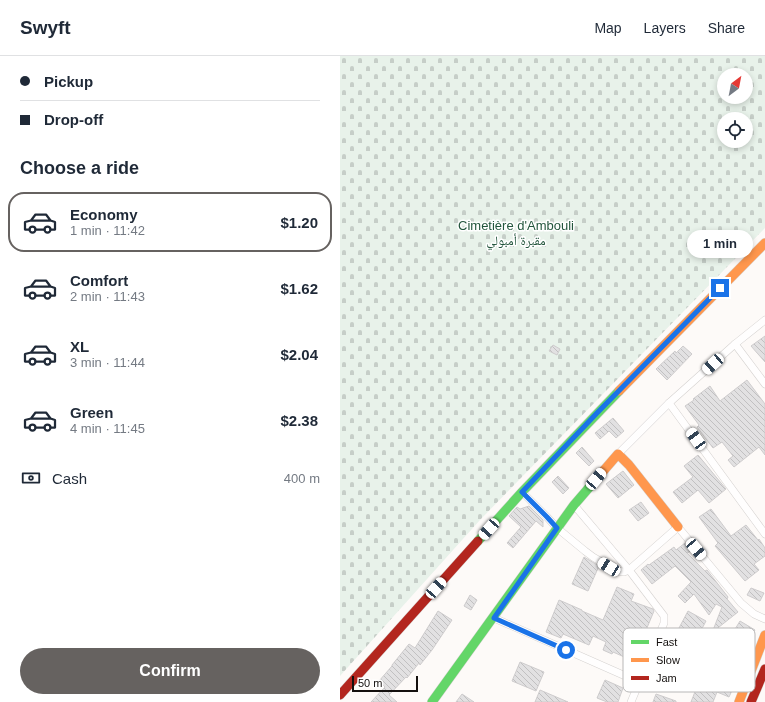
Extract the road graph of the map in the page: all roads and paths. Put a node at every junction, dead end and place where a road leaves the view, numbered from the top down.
1 (765, 243) edge
2 (765, 320) edge
3 (735, 344) junction
4 (765, 384) edge
5 (670, 404) junction
6 (618, 454) junction
7 (522, 492) junction
8 (574, 505) junction
9 (557, 528) junction
10 (678, 528) junction
11 (765, 534) edge
12 (630, 570) junction
13 (494, 618) junction
14 (765, 619) edge
15 (662, 628) edge
16 (765, 638) edge
17 (755, 663) edge
18 (765, 669) edge
19 (623, 675) edge
20 (635, 692) edge
21 (743, 692) edge
22 (340, 695) edge
23 (432, 702) edge
24 (631, 702) edge
25 (739, 702) edge
26 (751, 702) edge

1 - 7 street
2 - 3 street
3 - 4 street
3 - 5 street
5 - 6 street
5 - 11 street
6 - 8 street
6 - 10 street
7 - 9 street
7 - 22 street
8 - 9 street
8 - 12 street
9 - 12 street
9 - 13 street
10 - 12 street
10 - 14 street
12 - 15 street
13 - 19 street
13 - 23 street
16 - 17 street
18 - 26 street
20 - 24 street
21 - 25 street

